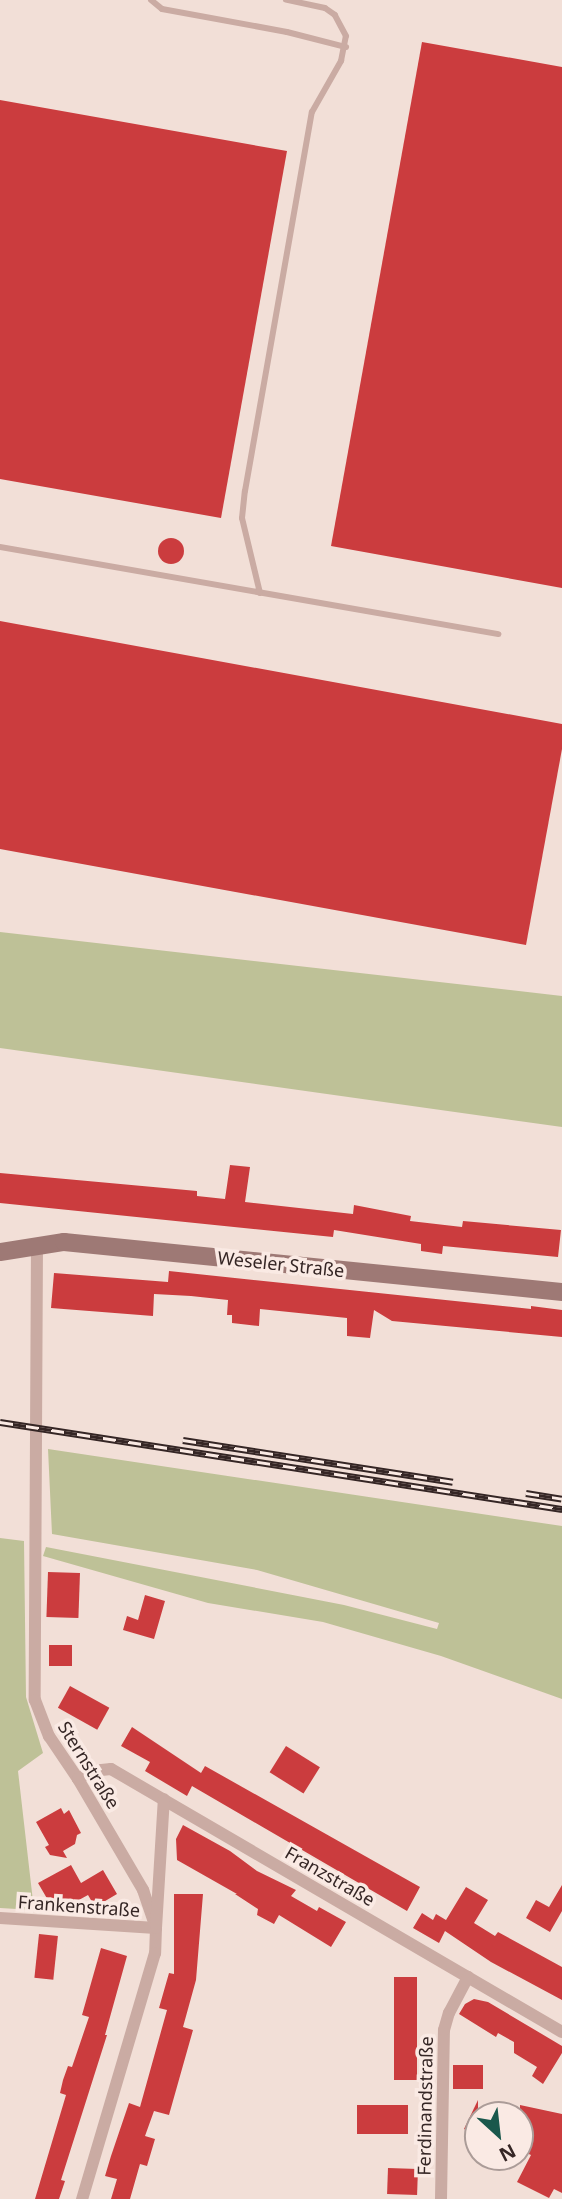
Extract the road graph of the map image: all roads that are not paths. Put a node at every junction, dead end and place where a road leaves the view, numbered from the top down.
1 (151, 0) edge
2 (288, 0) edge
3 (346, 47) junction
4 (0, 547) edge
5 (260, 593) junction
6 (498, 634) dead end
7 (37, 1244) junction
8 (0, 1252) edge
9 (562, 1292) edge
10 (78, 1779) junction
11 (164, 1799) junction
12 (0, 1918) edge
13 (156, 1928) junction
14 (468, 1977) junction
15 (562, 2032) edge
16 (82, 2199) edge
17 (441, 2199) edge

1 - 3 lane
2 - 3 lane
3 - 5 lane
4 - 5 lane
5 - 6 lane
7 - 8 main road, Weseler Straße
7 - 9 main road, Weseler Straße
7 - 10 street, Sternstraße
10 - 11 street, Franzstraße
10 - 13 street, Sternstraße
11 - 13 street
11 - 14 street, Franzstraße
12 - 13 street, Frankenstraße
13 - 16 street, Sternstraße
14 - 15 street, Franzstraße
14 - 17 street, Ferdinandstraße

